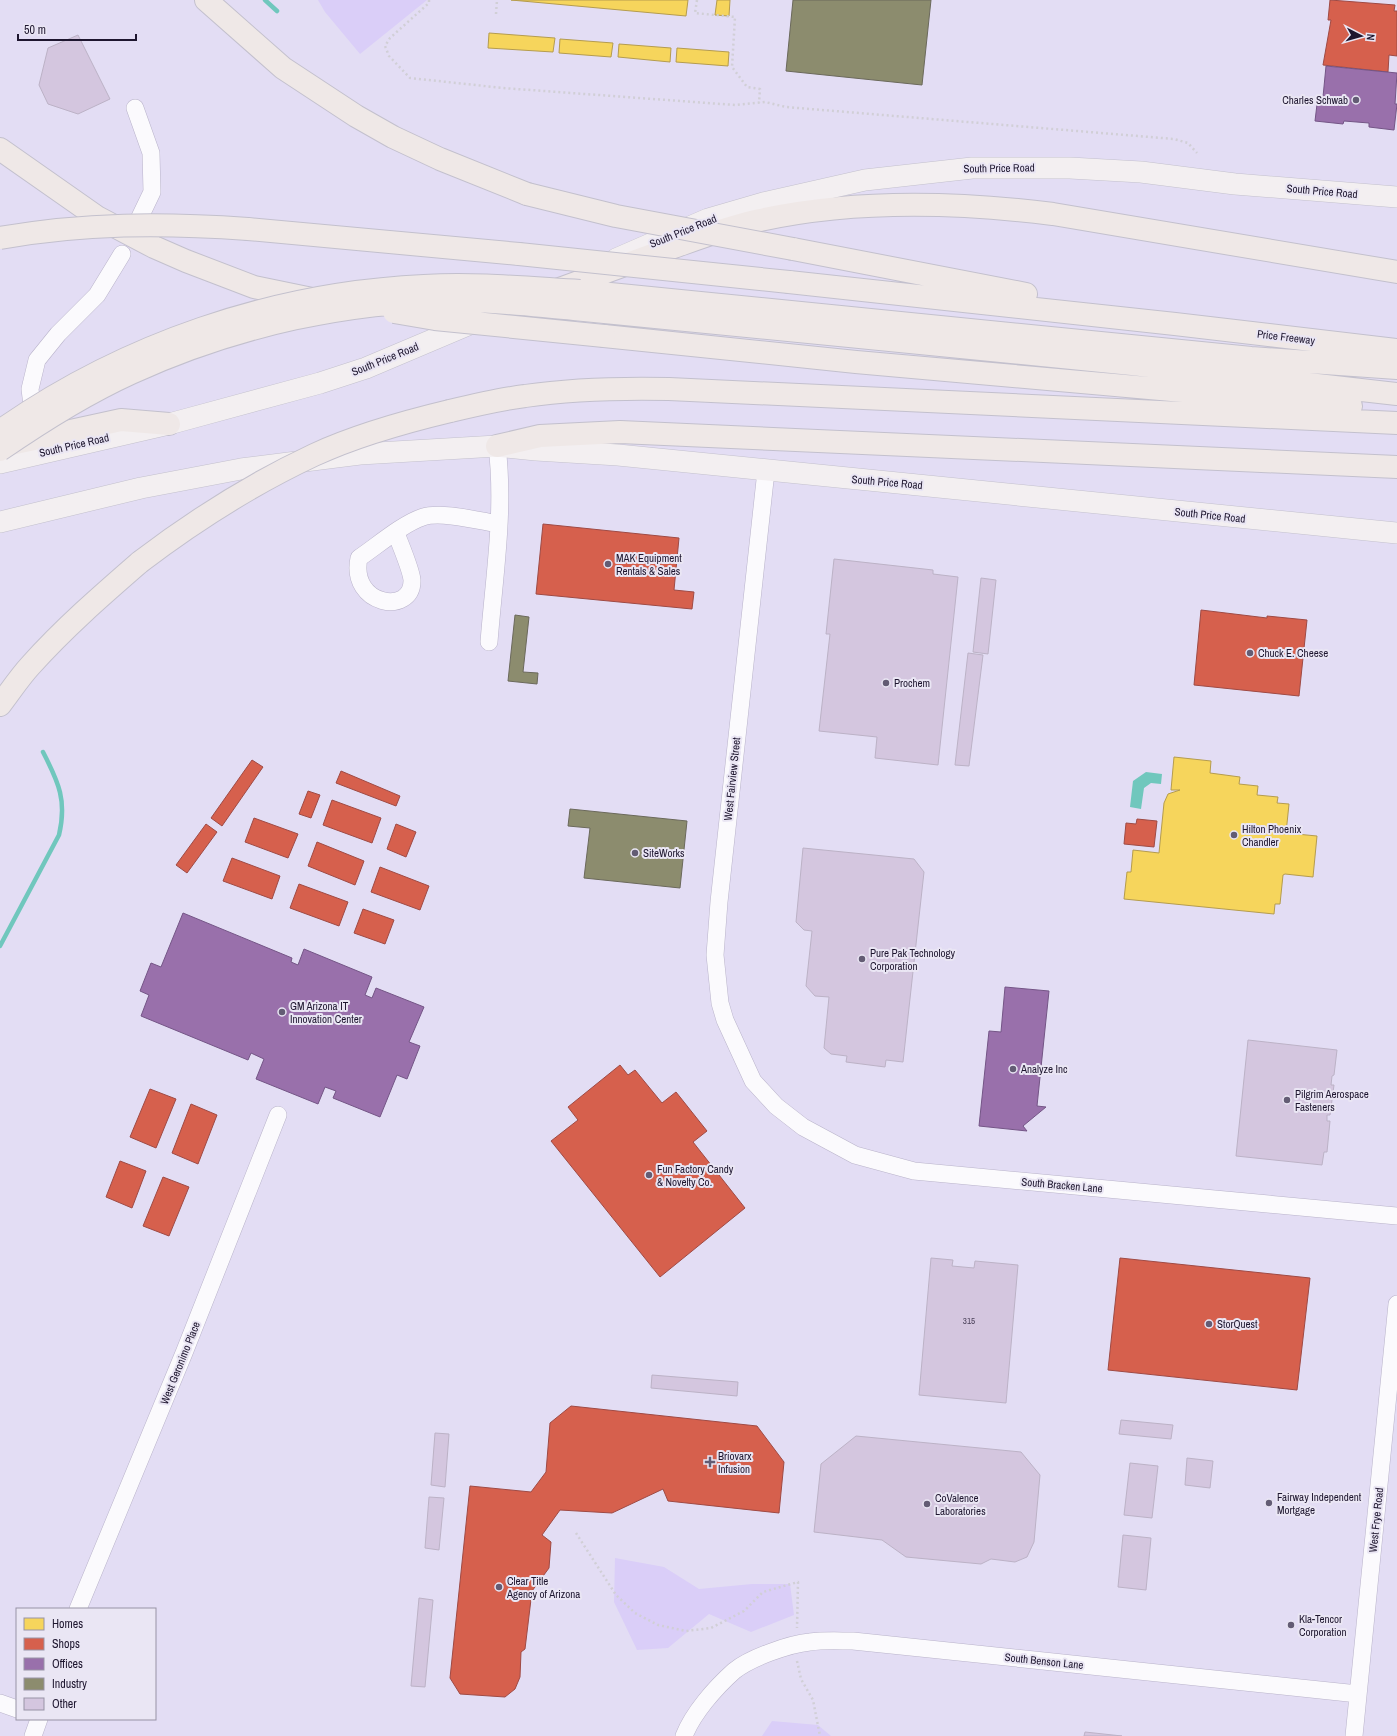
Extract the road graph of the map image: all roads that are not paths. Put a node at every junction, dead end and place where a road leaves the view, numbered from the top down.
1 (206, 0) edge
2 (135, 108) dead end
3 (0, 149) edge
4 (1397, 197) edge
5 (140, 218) dead end
6 (0, 238) edge
7 (122, 254) dead end
8 (1397, 272) edge
9 (577, 300) junction
10 (520, 303) junction
11 (1175, 324) junction
12 (1397, 350) edge
13 (1397, 368) edge
14 (1397, 394) edge
15 (1397, 410) edge
16 (1397, 423) edge
17 (169, 424) junction
18 (0, 431) edge
19 (35, 438) junction
20 (0, 445) edge
21 (497, 446) junction
22 (0, 450) edge
23 (0, 463) edge
24 (1397, 467) edge
25 (766, 471) junction
26 (0, 522) edge
27 (499, 524) junction
28 (396, 533) dead end
29 (1397, 533) edge
30 (489, 642) dead end
31 (0, 705) edge
32 (753, 1081) joint
33 (278, 1115) dead end
34 (1397, 1216) edge
35 (1397, 1304) edge
36 (78, 1608) edge
37 (1358, 1694) junction
38 (0, 1703) edge
39 (16, 1709) edge
40 (39, 1720) edge
41 (33, 1736) edge
42 (684, 1736) edge
43 (1354, 1736) edge

1 - 11 highway, bridge
2 - 5 street
3 - 15 highway, bridge
4 - 10 main road, South Price Road
6 - 11 highway, bridge
7 - 19 street
8 - 10 highway
9 - 13 highway
9 - 14 highway
9 - 18 highway, bridge
9 - 22 highway, bridge
10 - 17 main road, South Price Road
11 - 12 highway, Price Freeway
16 - 31 highway, bridge
17 - 19 highway
17 - 23 main road, South Price Road
19 - 20 highway
21 - 24 highway
21 - 25 main road, South Price Road
21 - 26 main road, South Price Road
21 - 27 street
25 - 29 main road, South Price Road
25 - 32 street, West Fairview Street
27 - 28 street
27 - 30 street
32 - 34 street, South Bracken Lane
33 - 36 street, West Geronimo Place
35 - 37 street, West Frye Road
37 - 42 street, South Benson Lane
37 - 43 street, West Frye Road
38 - 39 street
40 - 41 street

